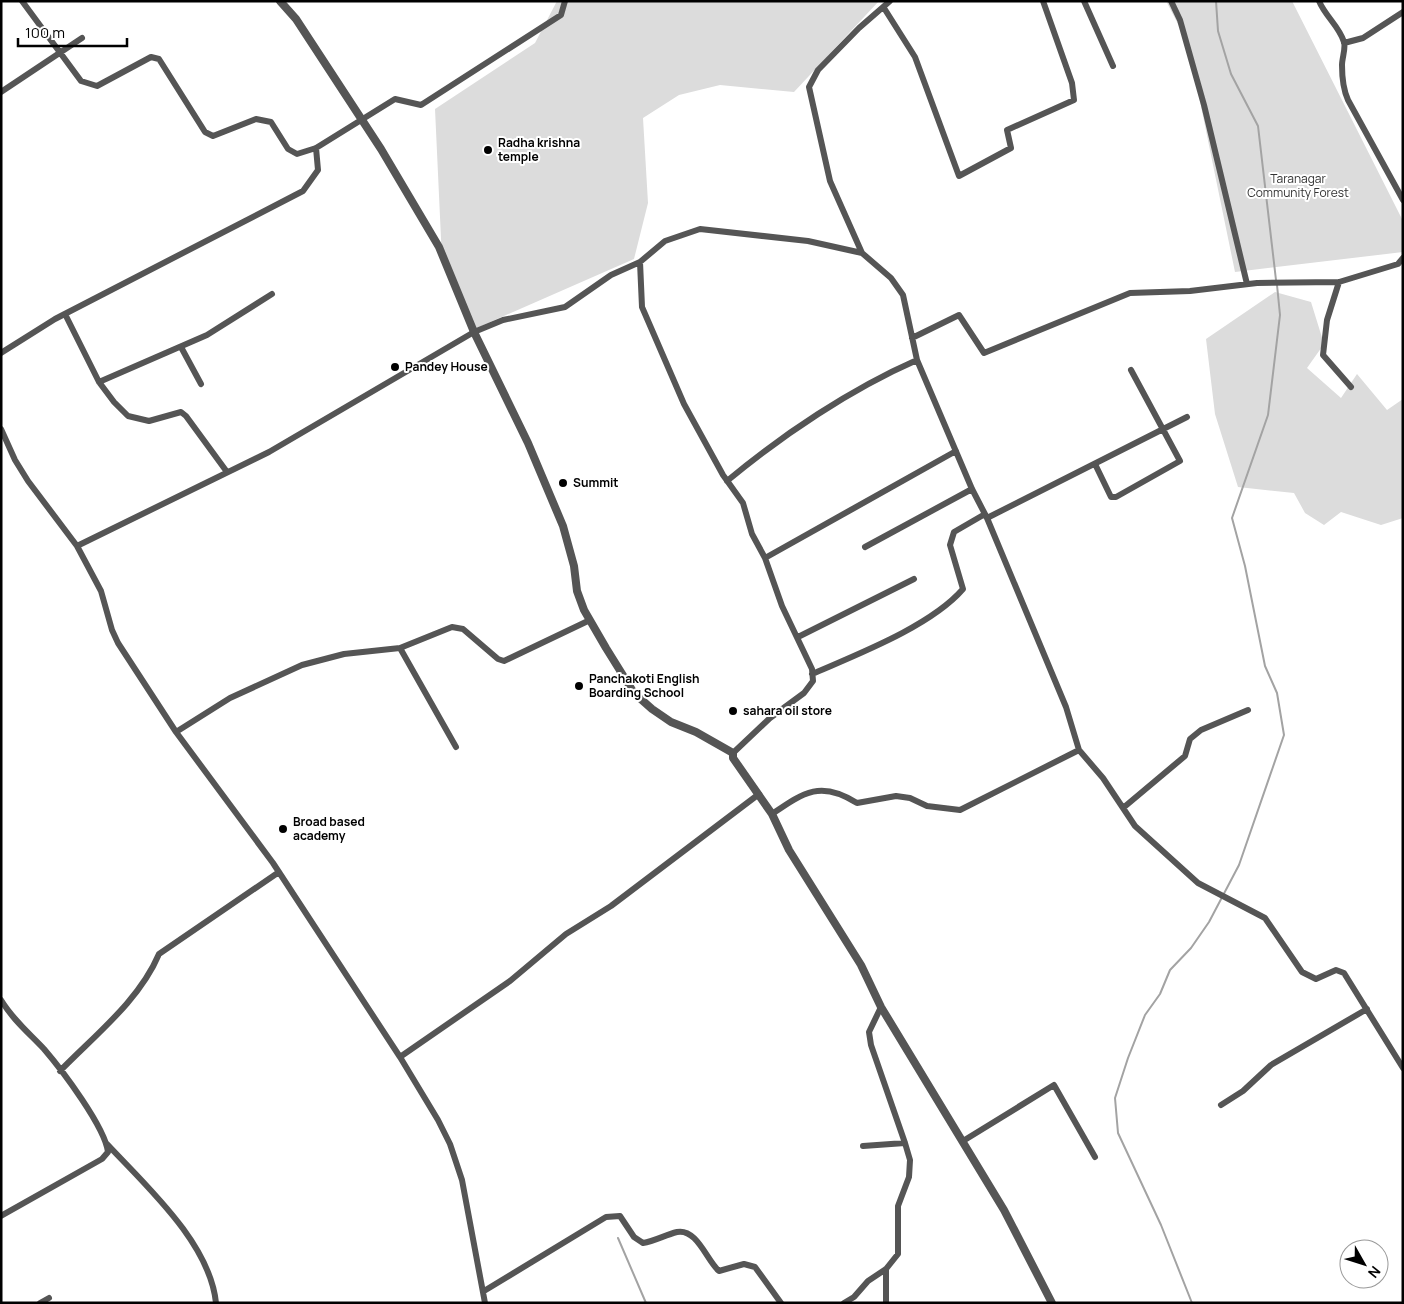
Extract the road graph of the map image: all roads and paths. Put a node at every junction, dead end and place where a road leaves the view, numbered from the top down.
1 (22, 1) edge
2 (280, 1) edge
3 (565, 1) edge
4 (890, 1) edge
5 (1043, 1) edge
6 (1084, 1) edge
7 (1171, 1) edge
8 (1319, 1) edge
9 (884, 8) junction
10 (1403, 12) edge
11 (82, 38) dead end
12 (1344, 43) junction
13 (61, 54) junction
14 (1113, 66) dead end
15 (1, 92) edge
16 (361, 120) junction
17 (316, 148) junction
18 (1403, 200) edge
19 (862, 253) junction
20 (1403, 258) edge
21 (640, 262) junction
22 (1339, 282) junction
23 (1247, 284) junction
24 (272, 294) dead end
25 (65, 314) junction
26 (474, 332) junction
27 (912, 338) junction
28 (181, 348) junction
29 (1, 353) edge
30 (917, 360) junction
31 (1132, 370) dead end
32 (99, 382) junction
33 (201, 384) dead end
34 (1351, 387) dead end
35 (1187, 417) dead end
36 (1, 429) edge
37 (1164, 429) junction
38 (956, 451) junction
39 (1095, 464) junction
40 (227, 472) junction
41 (728, 481) junction
42 (972, 489) junction
43 (986, 516) junction
44 (77, 546) junction
45 (865, 547) dead end
46 (765, 558) junction
47 (914, 579) dead end
48 (590, 620) junction
49 (798, 637) junction
50 (400, 648) junction
51 (812, 674) junction
52 (1248, 710) dead end
53 (176, 732) junction
54 (456, 747) dead end
55 (1079, 750) junction
56 (733, 753) junction
57 (759, 794) junction
58 (1123, 808) junction
59 (772, 814) junction
60 (279, 872) junction
61 (1, 1000) edge
62 (881, 1006) junction
63 (1367, 1009) junction
64 (400, 1057) junction
65 (1403, 1068) edge
66 (60, 1071) junction
67 (1221, 1105) dead end
68 (963, 1142) junction
69 (905, 1143) junction
70 (107, 1144) junction
71 (864, 1146) dead end
72 (1095, 1157) dead end
73 (1, 1216) edge
74 (886, 1269) junction
75 (484, 1291) junction
76 (48, 1298) dead end
77 (40, 1303) edge
78 (216, 1303) edge
79 (485, 1303) edge
80 (781, 1303) edge
81 (844, 1303) edge
82 (886, 1303) edge
83 (1052, 1303) edge

1 - 13 street
2 - 16 street
3 - 16 street
4 - 9 street
5 - 9 street
6 - 14 street
7 - 23 street
8 - 12 street
9 - 19 street
10 - 12 street
11 - 13 street
12 - 18 street
13 - 15 street
13 - 17 street
16 - 17 street
16 - 26 street
17 - 25 street
19 - 21 street
19 - 27 street
20 - 22 street
21 - 26 street
21 - 41 street
22 - 23 street
22 - 34 street
23 - 27 street
24 - 28 street
25 - 29 street
25 - 32 street
26 - 40 street
26 - 48 street
27 - 30 street
28 - 32 street
28 - 33 street
30 - 38 street
30 - 41 street
31 - 37 street
32 - 40 street
35 - 37 street
36 - 44 street
37 - 39 street
37 - 39 street
38 - 42 street
38 - 46 street
39 - 43 street
40 - 44 street
41 - 46 street
42 - 43 street
42 - 45 street
43 - 51 street
43 - 55 street
44 - 53 street
46 - 49 street
47 - 49 street
48 - 50 street
48 - 56 street
49 - 51 street
50 - 53 street
50 - 54 street
51 - 56 street
52 - 58 street
53 - 60 street
55 - 58 street
55 - 59 street
56 - 57 street
57 - 59 street
57 - 64 street
58 - 63 street
59 - 62 street
60 - 64 street
60 - 66 street
61 - 66 street
62 - 68 street
62 - 69 street
63 - 65 street
63 - 67 street
64 - 75 street
66 - 70 street
68 - 72 street
68 - 83 street
69 - 71 street
69 - 74 street
70 - 73 street
70 - 78 street
74 - 81 street
74 - 82 street
75 - 79 street
75 - 80 street
76 - 77 street

